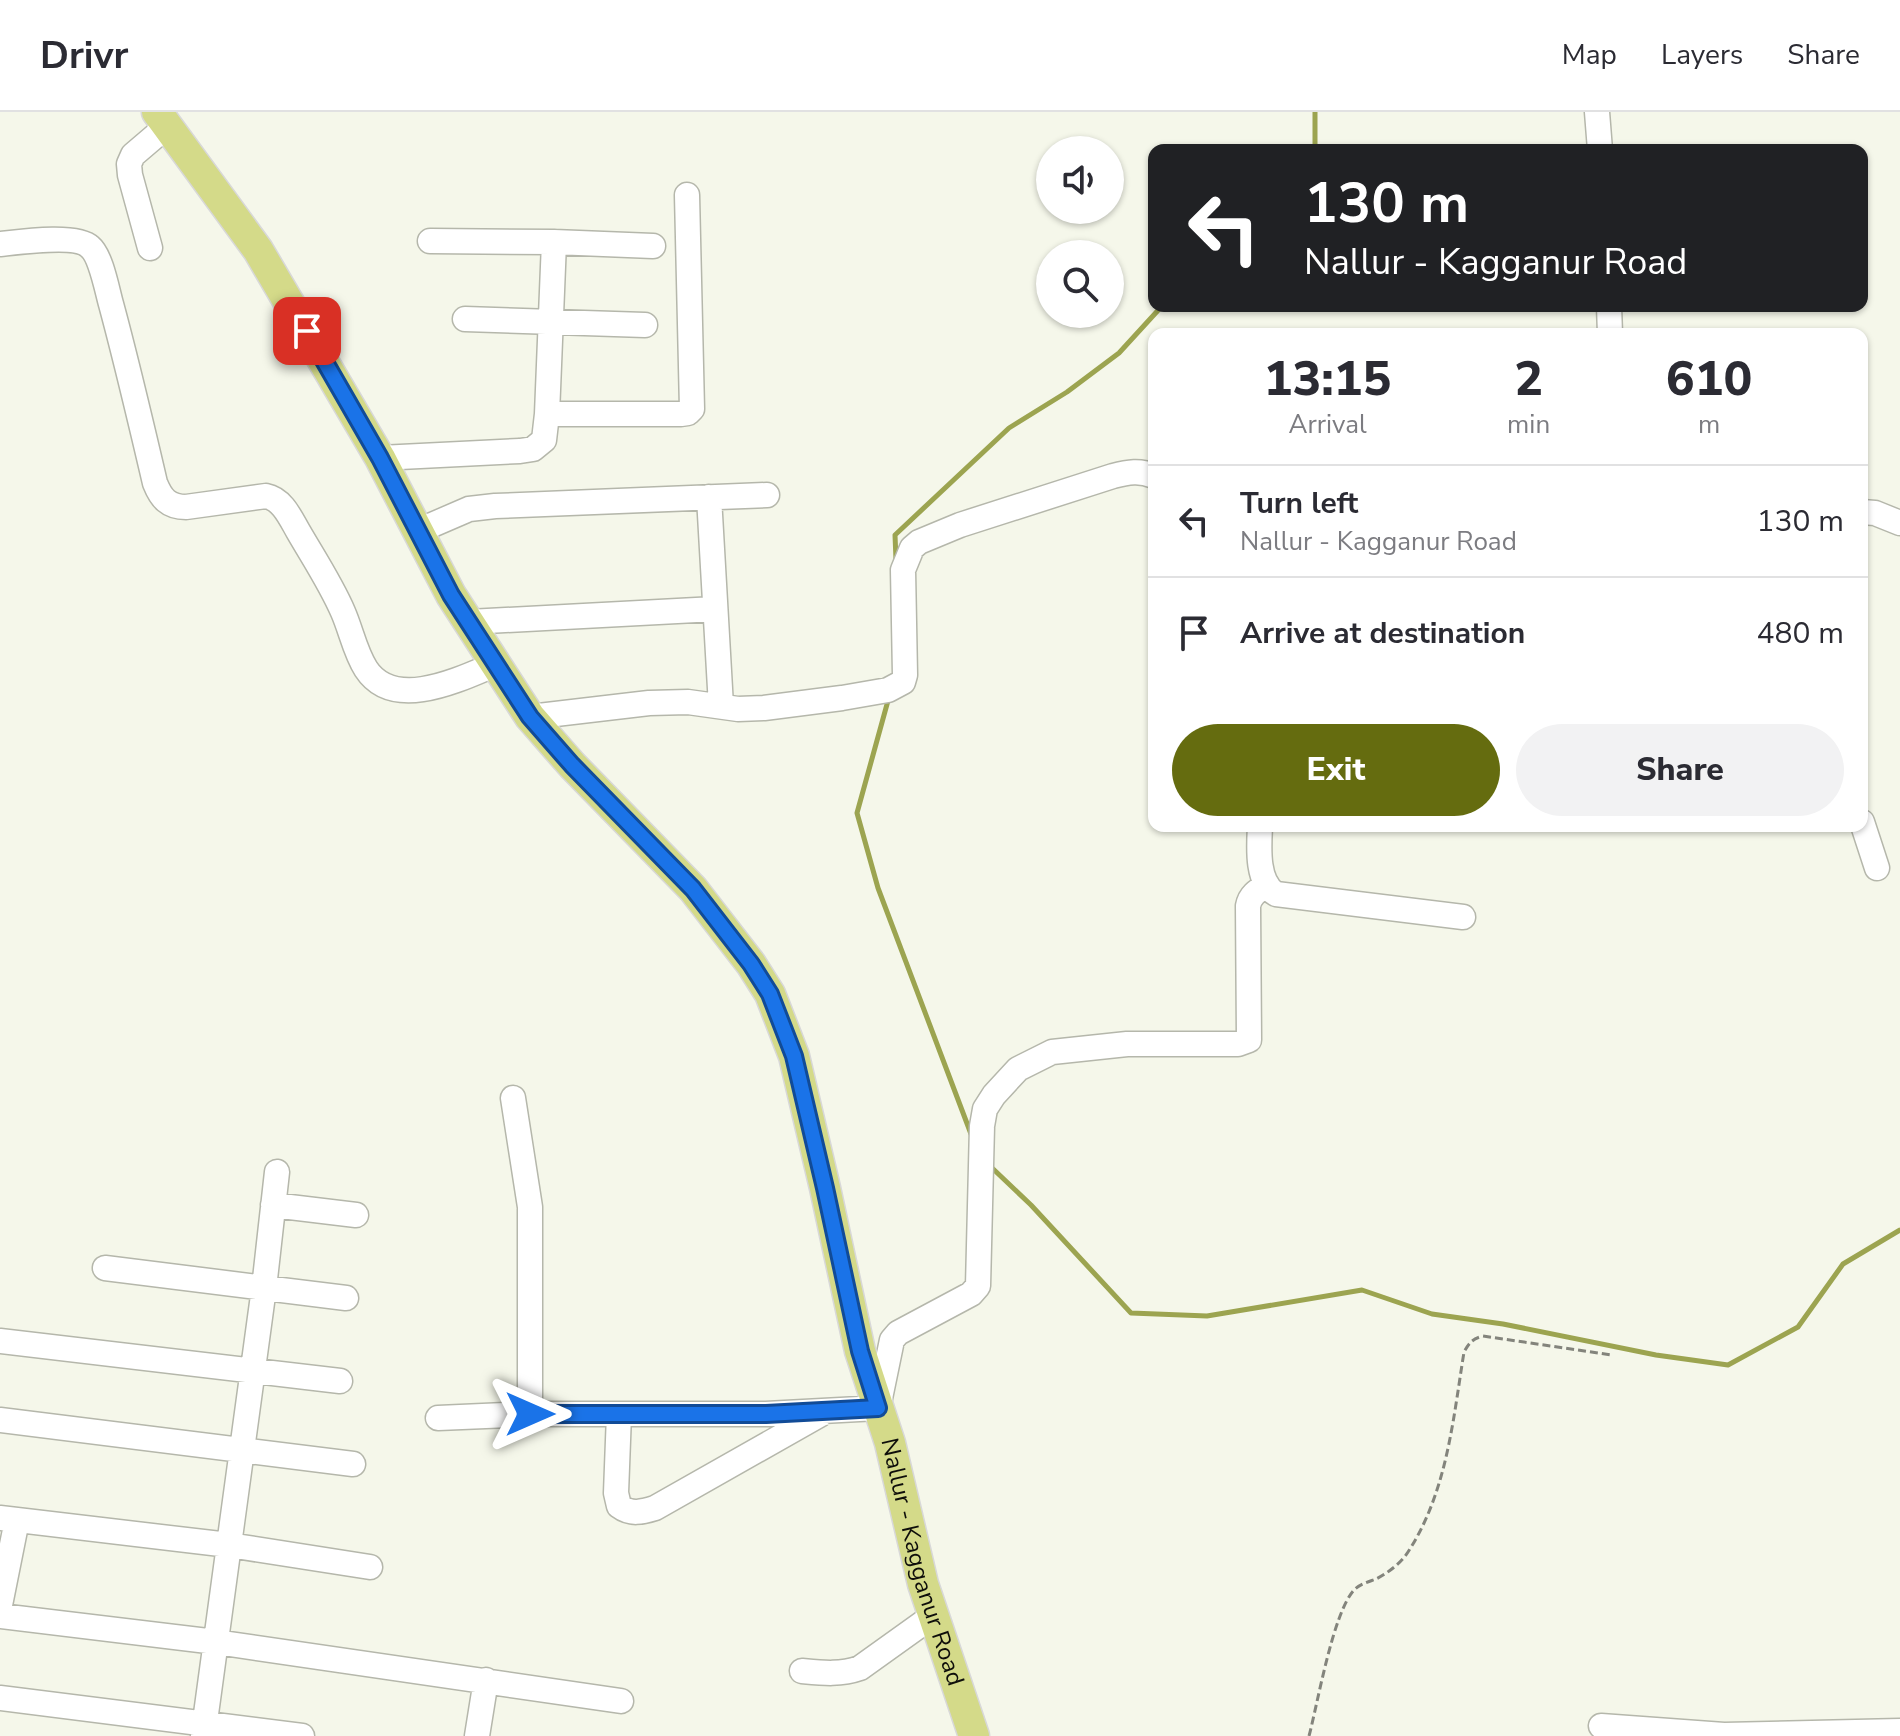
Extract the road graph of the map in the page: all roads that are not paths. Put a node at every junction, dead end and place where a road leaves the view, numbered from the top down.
1 (1597, 112) edge
2 (162, 119) edge
3 (1600, 144) edge
4 (687, 195) dead end
5 (430, 241) dead end
6 (554, 242) junction
7 (0, 244) edge
8 (653, 246) dead end
9 (150, 248) dead end
10 (465, 319) dead end
11 (551, 321) junction
12 (645, 325) dead end
13 (547, 414) junction
14 (380, 458) junction
15 (1148, 474) edge
16 (767, 495) dead end
17 (709, 497) junction
18 (1868, 512) edge
19 (1900, 523) edge
20 (418, 531) junction
21 (715, 609) junction
22 (469, 622) junction
23 (496, 664) junction
24 (721, 706) junction
25 (530, 717) junction
26 (1260, 832) edge
27 (1865, 832) edge
28 (1877, 868) dead end
29 (1267, 885) junction
30 (1463, 917) dead end
31 (513, 1098) dead end
32 (277, 1172) dead end
33 (273, 1205) junction
34 (356, 1215) dead end
35 (105, 1268) dead end
36 (264, 1288) junction
37 (346, 1298) dead end
38 (0, 1341) edge
39 (253, 1371) junction
40 (340, 1381) dead end
41 (878, 1408) junction
42 (826, 1411) junction
43 (530, 1414) junction
44 (619, 1414) junction
45 (438, 1418) dead end
46 (0, 1420) edge
47 (243, 1449) junction
48 (353, 1464) dead end
49 (9, 1519) edge
50 (229, 1545) junction
51 (370, 1567) dead end
52 (0, 1605) edge
53 (934, 1615) junction
54 (0, 1616) edge
55 (216, 1642) junction
56 (802, 1671) dead end
57 (486, 1680) junction
58 (0, 1698) edge
59 (621, 1701) dead end
60 (1601, 1726) dead end
61 (204, 1729) edge
62 (1900, 1731) edge
63 (1724, 1735) edge
64 (302, 1736) edge
65 (477, 1736) edge
66 (974, 1736) edge

1 - 3 street
2 - 9 street
2 - 14 main road, Nallur - Kagganur Road
4 - 13 street
5 - 6 street
6 - 8 street
6 - 11 street
7 - 23 street
10 - 11 street
11 - 12 street
11 - 13 street
13 - 14 street
14 - 20 main road, Nallur - Kagganur Road
15 - 24 street
16 - 17 street
17 - 20 street
17 - 21 street
18 - 19 street
20 - 22 main road, Nallur - Kagganur Road
21 - 22 street
21 - 24 street
22 - 23 main road, Nallur - Kagganur Road
23 - 25 main road, Nallur - Kagganur Road
24 - 25 street
25 - 41 main road, Nallur - Kagganur Road
26 - 29 street
27 - 28 street
29 - 30 street
29 - 41 street
31 - 43 street
32 - 33 street
33 - 34 street
33 - 36 street
35 - 36 street
36 - 37 street
36 - 39 street
38 - 39 street
39 - 40 street
39 - 47 street
41 - 42 street
41 - 53 main road, Nallur - Kagganur Road
42 - 44 street
42 - 44 street
43 - 44 street
43 - 45 street
46 - 47 street
47 - 48 street
47 - 50 street
49 - 50 street
49 - 52 street
50 - 51 street
50 - 55 street
53 - 56 street
53 - 66 main road, Nallur - Kagganur Road
54 - 55 street
55 - 57 street
55 - 61 street
57 - 59 street
57 - 65 street
58 - 61 street
60 - 63 street
61 - 64 street
62 - 63 street

